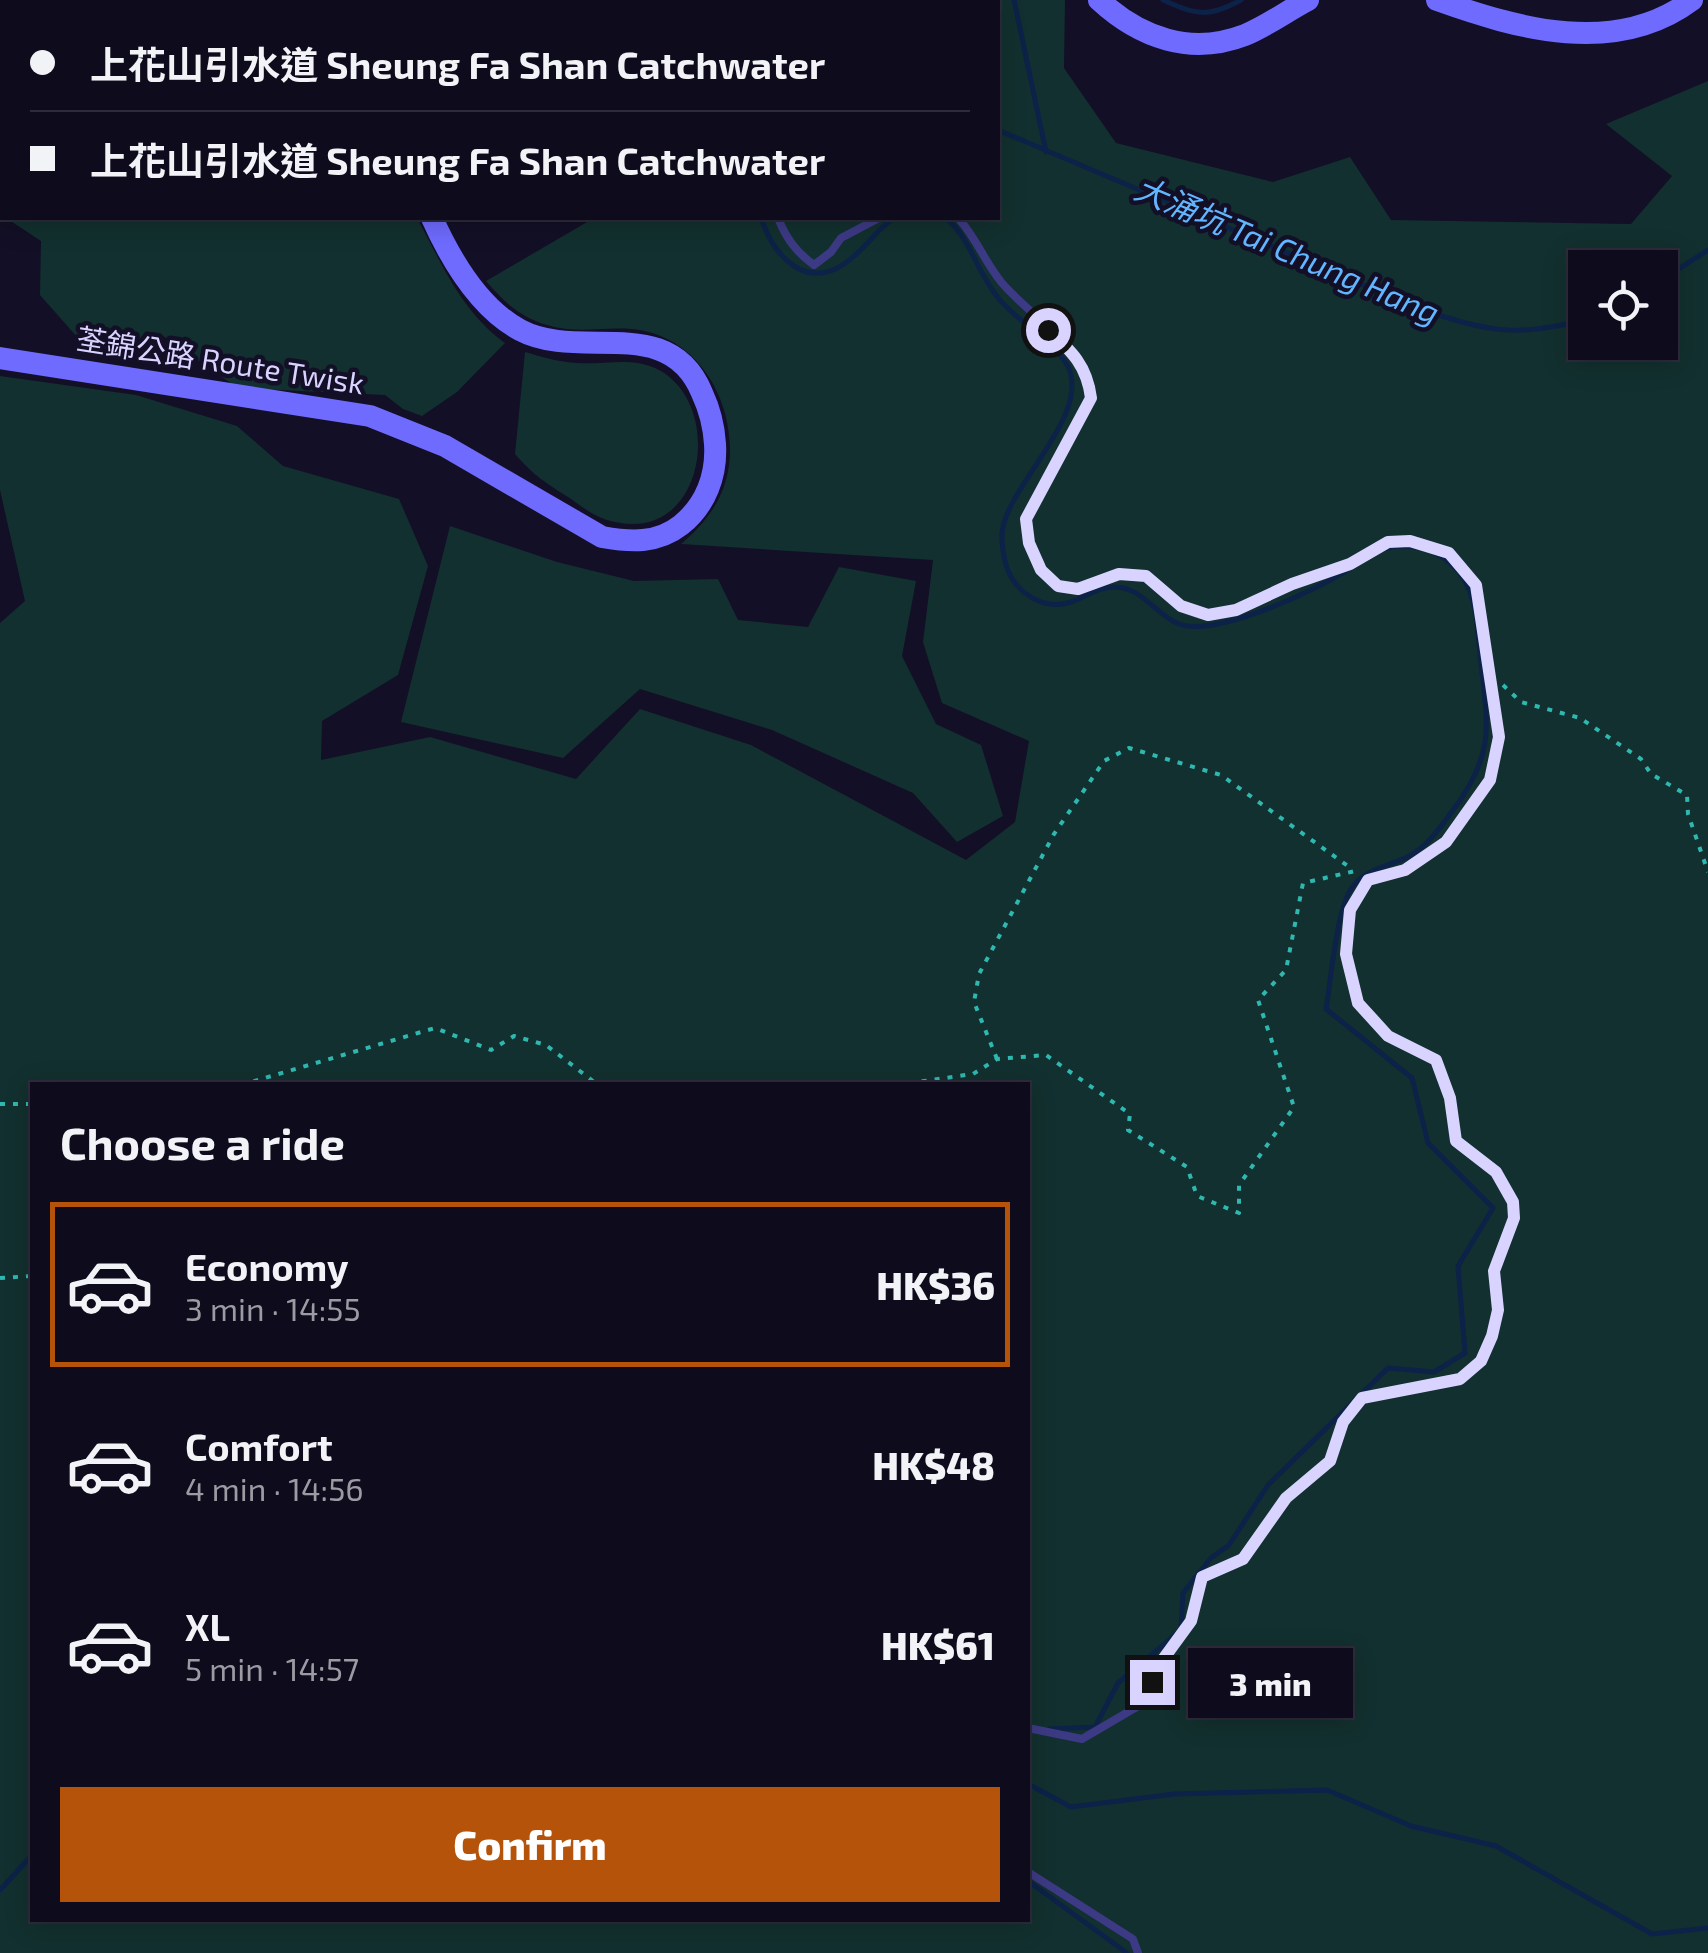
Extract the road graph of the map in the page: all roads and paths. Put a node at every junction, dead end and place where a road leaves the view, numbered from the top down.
1 (1099, 0) edge
2 (1308, 0) edge
3 (1437, 0) edge
4 (1692, 0) edge
5 (433, 220) edge
6 (779, 220) edge
7 (875, 220) edge
8 (959, 220) edge
9 (0, 358) edge
10 (1489, 674) junction
11 (1708, 872) edge
12 (997, 1059) junction
13 (586, 1076) junction
14 (251, 1082) edge
15 (582, 1082) edge
16 (594, 1082) edge
17 (917, 1082) edge
18 (0, 1104) edge
19 (30, 1104) edge
20 (30, 1276) edge
21 (0, 1278) edge
22 (1030, 1728) edge
23 (1030, 1873) edge
24 (1138, 1953) edge

1 - 2 main road
3 - 4 main road
5 - 9 main road, 荃錦公路 Route Twisk
6 - 7 lane
8 - 10 lane
10 - 11 path
10 - 22 lane
12 - 12 path
12 - 17 path
13 - 14 path
13 - 15 path
13 - 16 path
18 - 19 path
20 - 21 path
23 - 24 lane

